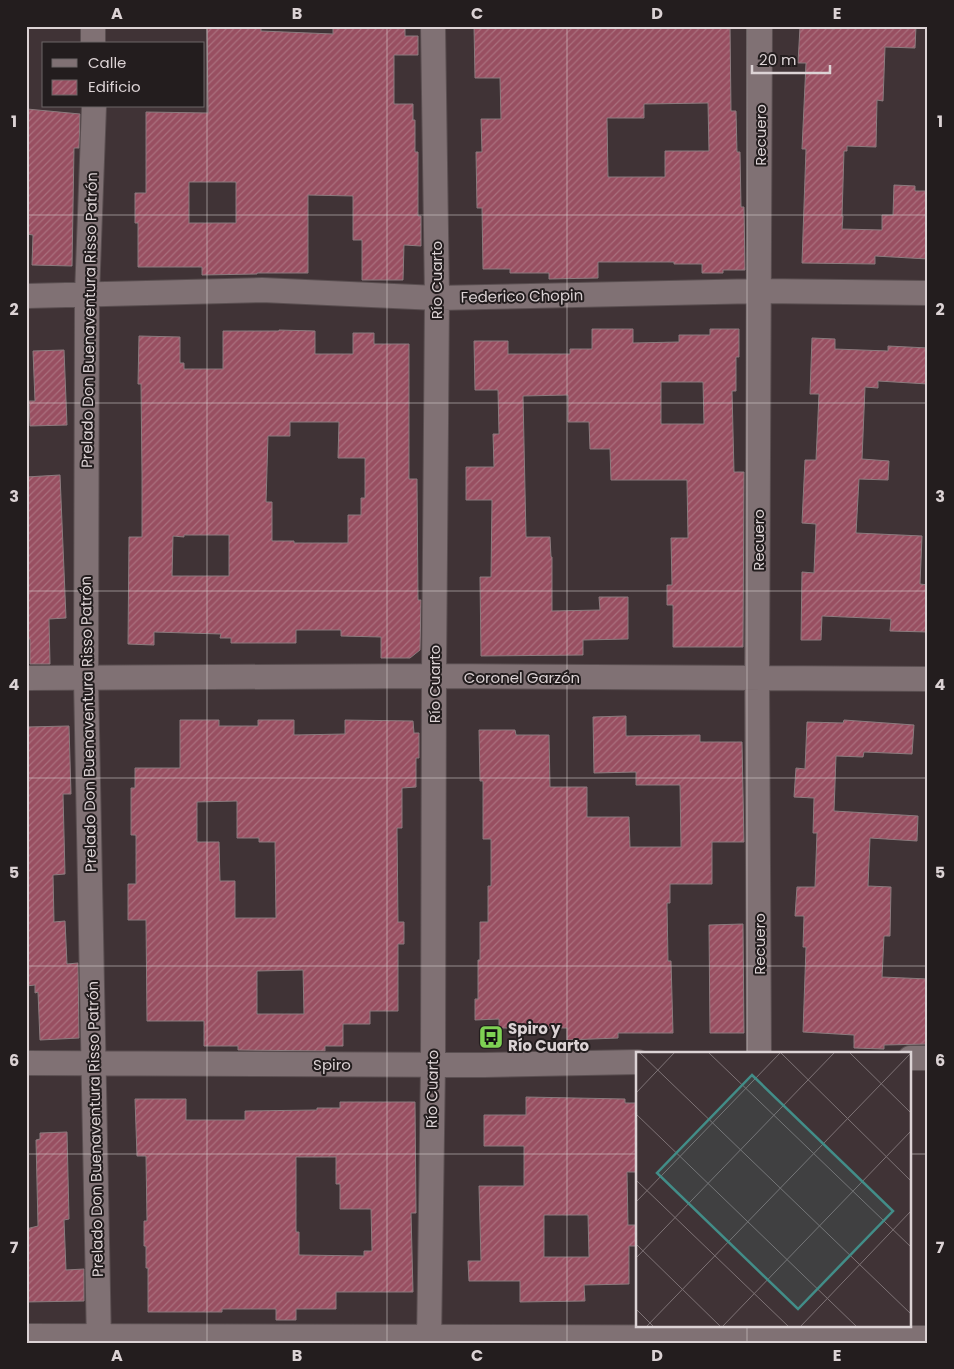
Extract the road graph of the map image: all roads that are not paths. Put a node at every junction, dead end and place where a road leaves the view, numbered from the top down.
1 (93, 26) edge
2 (433, 26) edge
3 (760, 26) edge
4 (93, 42) edge
5 (94, 108) edge
6 (760, 291) junction
7 (928, 293) edge
8 (87, 295) junction
9 (26, 296) edge
10 (437, 298) junction
11 (434, 676) junction
12 (758, 677) junction
13 (26, 678) edge
14 (86, 679) junction
15 (928, 679) edge
16 (759, 1052) edge
17 (912, 1058) edge
18 (928, 1058) edge
19 (636, 1062) edge
20 (26, 1063) edge
21 (93, 1063) junction
22 (433, 1064) junction
23 (762, 1335) edge
24 (26, 1336) edge
25 (928, 1338) edge
26 (99, 1339) edge
27 (429, 1340) edge

1 - 4 street
2 - 10 street, Río Cuarto
3 - 6 street, Recuero
5 - 8 street, Prelado Don Buenaventura Risso Patrón
6 - 7 street, Federico Chopin
6 - 10 street, Federico Chopin
6 - 12 street, Recuero
8 - 9 street, Federico Chopin
8 - 10 street, Federico Chopin
8 - 14 street, Prelado Don Buenaventura Risso Patrón
10 - 11 street, Río Cuarto
11 - 12 street, Coronel Garzón
11 - 14 street, Coronel Garzón
11 - 22 street, Río Cuarto
12 - 15 street, Coronel Garzón
12 - 16 street, Recuero
13 - 14 street, Coronel Garzón
14 - 21 street, Prelado Don Buenaventura Risso Patrón
17 - 18 street
19 - 22 street, Spiro
20 - 21 street, Spiro
21 - 22 street, Spiro
21 - 26 street, Prelado Don Buenaventura Risso Patrón
22 - 27 street, Río Cuarto
23 - 25 street
23 - 27 street
24 - 26 street
26 - 27 street

